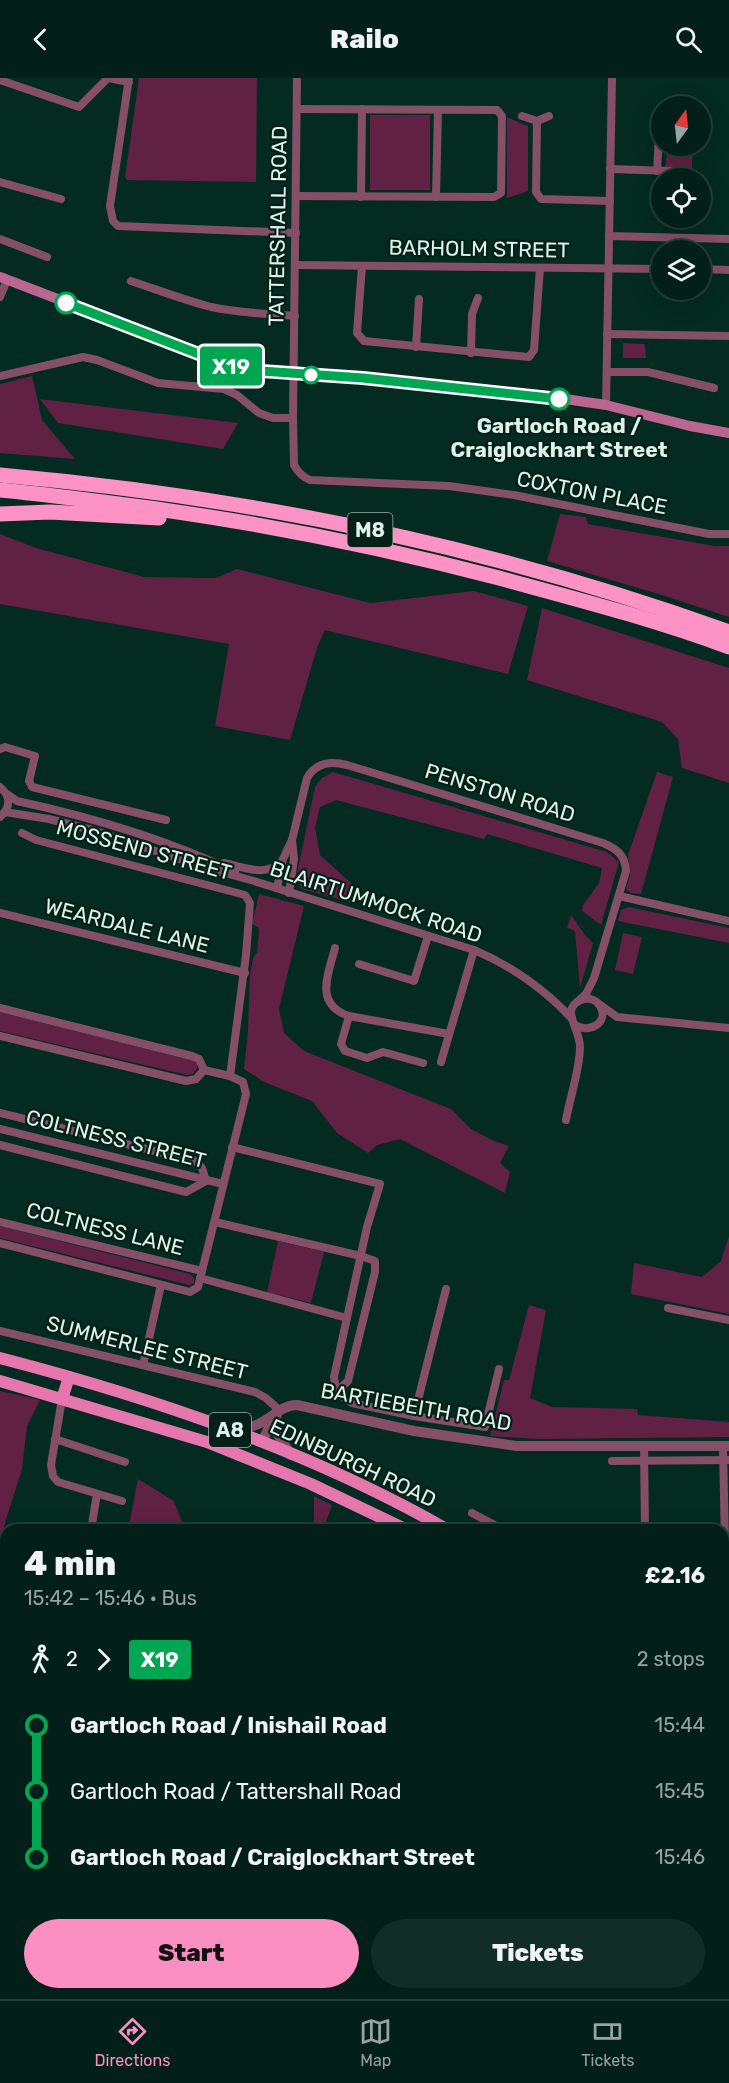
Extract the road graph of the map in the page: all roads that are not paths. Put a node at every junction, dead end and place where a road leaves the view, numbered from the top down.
1 (108, 78) edge
2 (297, 78) edge
3 (612, 78) edge
4 (129, 80) edge
5 (0, 81) edge
6 (297, 109) junction
7 (362, 109) junction
8 (438, 110) junction
9 (522, 116) dead end
10 (549, 116) dead end
11 (537, 121) junction
12 (610, 169) junction
13 (651, 171) edge
14 (0, 182) edge
15 (296, 196) junction
16 (361, 196) junction
17 (436, 197) junction
18 (61, 200) dead end
19 (610, 201) junction
20 (296, 232) junction
21 (609, 236) junction
22 (0, 239) edge
23 (729, 239) edge
24 (47, 257) dead end
25 (295, 265) junction
26 (362, 266) junction
27 (540, 268) junction
28 (609, 268) junction
29 (651, 269) edge
30 (711, 269) edge
31 (729, 270) edge
32 (3, 279) edge
33 (131, 281) dead end
34 (0, 297) edge
35 (478, 298) dead end
36 (419, 299) dead end
37 (295, 316) junction
38 (607, 334) junction
39 (729, 336) edge
40 (416, 347) junction
41 (471, 352) junction
42 (607, 372) junction
43 (294, 374) junction
44 (0, 376) edge
45 (714, 388) dead end
46 (606, 405) junction
47 (293, 418) junction
48 (729, 433) edge
49 (0, 475) edge
50 (0, 490) edge
51 (0, 514) edge
52 (249, 523) junction
53 (729, 534) edge
54 (729, 632) edge
55 (729, 647) edge
56 (0, 749) edge
57 (0, 787) edge
58 (7, 794) junction
59 (3, 814) edge
60 (166, 820) dead end
61 (22, 832) dead end
62 (292, 840) junction
63 (206, 858) junction
64 (283, 859) junction
65 (254, 881) junction
66 (277, 888) junction
67 (289, 893) junction
68 (619, 896) junction
69 (0, 913) edge
70 (729, 921) edge
71 (428, 936) junction
72 (335, 948) dead end
73 (474, 951) junction
74 (359, 964) dead end
75 (244, 973) junction
76 (594, 978) junction
77 (548, 996) junction
78 (577, 1002) junction
79 (596, 1002) junction
80 (0, 1008) edge
81 (349, 1016) junction
82 (617, 1017) junction
83 (573, 1022) junction
84 (596, 1026) junction
85 (729, 1028) edge
86 (449, 1034) junction
87 (0, 1036) edge
88 (580, 1050) junction
89 (441, 1062) dead end
90 (423, 1063) dead end
91 (204, 1070) junction
92 (230, 1076) junction
93 (0, 1113) edge
94 (566, 1120) dead end
95 (0, 1129) edge
96 (0, 1145) edge
97 (232, 1147) junction
98 (206, 1181) junction
99 (222, 1184) junction
100 (0, 1222) edge
101 (215, 1222) junction
102 (0, 1243) edge
103 (361, 1256) junction
104 (200, 1279) junction
105 (161, 1285) junction
106 (446, 1289) dead end
107 (668, 1308) dead end
108 (347, 1318) junction
109 (729, 1320) edge
110 (0, 1331) edge
111 (0, 1358) edge
112 (143, 1365) junction
113 (499, 1369) dead end
114 (69, 1377) junction
115 (0, 1381) edge
116 (336, 1392) junction
117 (62, 1399) junction
118 (278, 1411) junction
119 (189, 1415) junction
120 (414, 1416) junction
121 (55, 1439) junction
122 (262, 1442) junction
123 (644, 1446) junction
124 (726, 1446) edge
125 (292, 1455) junction
126 (252, 1460) junction
127 (644, 1460) junction
128 (726, 1460) edge
129 (612, 1461) dead end
130 (125, 1462) dead end
131 (98, 1494) junction
132 (122, 1502) dead end
133 (472, 1514) dead end
134 (92, 1524) edge
135 (394, 1524) edge
136 (436, 1524) edge
137 (492, 1524) edge
138 (645, 1524) edge
139 (725, 1524) edge

1 - 4 street
1 - 5 street
2 - 6 street, TATTERSHALL ROAD
3 - 12 street
4 - 20 street
6 - 7 street
6 - 15 street, TATTERSHALL ROAD
7 - 8 street
7 - 16 street
8 - 17 street
8 - 17 street
9 - 11 street
10 - 11 street
11 - 19 street
12 - 13 street
12 - 19 street
14 - 18 street
15 - 16 street
15 - 20 street, TATTERSHALL ROAD
16 - 17 street
19 - 21 street
20 - 25 street, TATTERSHALL ROAD
21 - 23 street
21 - 28 street
22 - 24 street
25 - 26 street, BARHOLM STREET
25 - 37 street, TATTERSHALL ROAD
26 - 27 street, BARHOLM STREET
26 - 40 street
27 - 28 street, BARHOLM STREET
27 - 41 street
28 - 29 street, BARHOLM STREET
28 - 38 street
30 - 31 street
32 - 34 street
32 - 43 main road
33 - 37 street
35 - 41 street
36 - 40 street
37 - 43 street, TATTERSHALL ROAD
38 - 39 street
38 - 42 street
40 - 41 street
42 - 45 street
42 - 46 street
43 - 46 main road
43 - 47 street, COXTON PLACE
44 - 47 street
46 - 48 main road
47 - 53 street, COXTON PLACE
49 - 54 highway, M8
50 - 52 highway, M8
51 - 52 highway
52 - 55 highway, M8
56 - 60 street
57 - 58 street
58 - 59 street
58 - 63 street, BLAIRTUMMOCK ROAD
59 - 65 street, BLAIRTUMMOCK ROAD
61 - 75 street, MOSSEND STREET
62 - 64 street, PENSTON ROAD
62 - 67 street, PENSTON ROAD
62 - 68 street, PENSTON ROAD
63 - 64 street
63 - 65 street, BLAIRTUMMOCK ROAD
64 - 66 street, PENSTON ROAD
65 - 66 street, BLAIRTUMMOCK ROAD
66 - 67 street, BLAIRTUMMOCK ROAD
67 - 71 street, BLAIRTUMMOCK ROAD
68 - 70 street
68 - 76 street, PENSTON ROAD
69 - 75 street, WEARDALE LANE
71 - 73 street, BLAIRTUMMOCK ROAD
71 - 74 street
72 - 81 street
73 - 77 street, BLAIRTUMMOCK ROAD
73 - 86 street
75 - 92 street, MOSSEND STREET
76 - 78 street
76 - 79 street
77 - 78 street, BLAIRTUMMOCK ROAD
77 - 83 street, BLAIRTUMMOCK ROAD
78 - 79 street
78 - 83 street
79 - 82 street
79 - 84 street
80 - 91 street
81 - 86 street
81 - 90 street
82 - 84 street
82 - 85 street
83 - 84 street
83 - 88 street
84 - 88 street
86 - 89 street
87 - 91 street
88 - 94 street
91 - 92 street
92 - 97 street
93 - 98 street
95 - 98 street, COLTNESS STREET
96 - 98 street
97 - 99 street
97 - 103 street
98 - 99 street, COLTNESS STREET
99 - 101 street
100 - 104 street, COLTNESS LANE
101 - 103 street
101 - 104 street
102 - 105 street, COLTNESS LANE
103 - 108 street
103 - 116 street
104 - 105 street, COLTNESS LANE
104 - 108 street, COLTNESS LANE
105 - 112 street
106 - 120 street
107 - 109 street
108 - 116 street
110 - 112 street, SUMMERLEE STREET
111 - 114 main road, EDINBURGH ROAD / A8
112 - 118 street, SUMMERLEE STREET
113 - 120 street
114 - 117 main road
114 - 119 main road, EDINBURGH ROAD / A8
115 - 117 main road, EDINBURGH ROAD / A8
116 - 120 street
117 - 121 street
117 - 126 main road, EDINBURGH ROAD / A8
118 - 119 street
118 - 122 street
118 - 123 street, BARTIEBEITH ROAD
118 - 125 street
119 - 122 main road, EDINBURGH ROAD / A8
121 - 130 street
121 - 131 street
122 - 125 main road, EDINBURGH ROAD / A8
122 - 126 main road, A8
123 - 124 street, BARTIEBEITH ROAD
123 - 127 street
124 - 128 street
125 - 136 main road, EDINBURGH ROAD / A8
126 - 135 main road, EDINBURGH ROAD / A8
127 - 128 street
127 - 129 street
127 - 138 street
128 - 139 street
131 - 132 street
131 - 134 street
133 - 137 street

